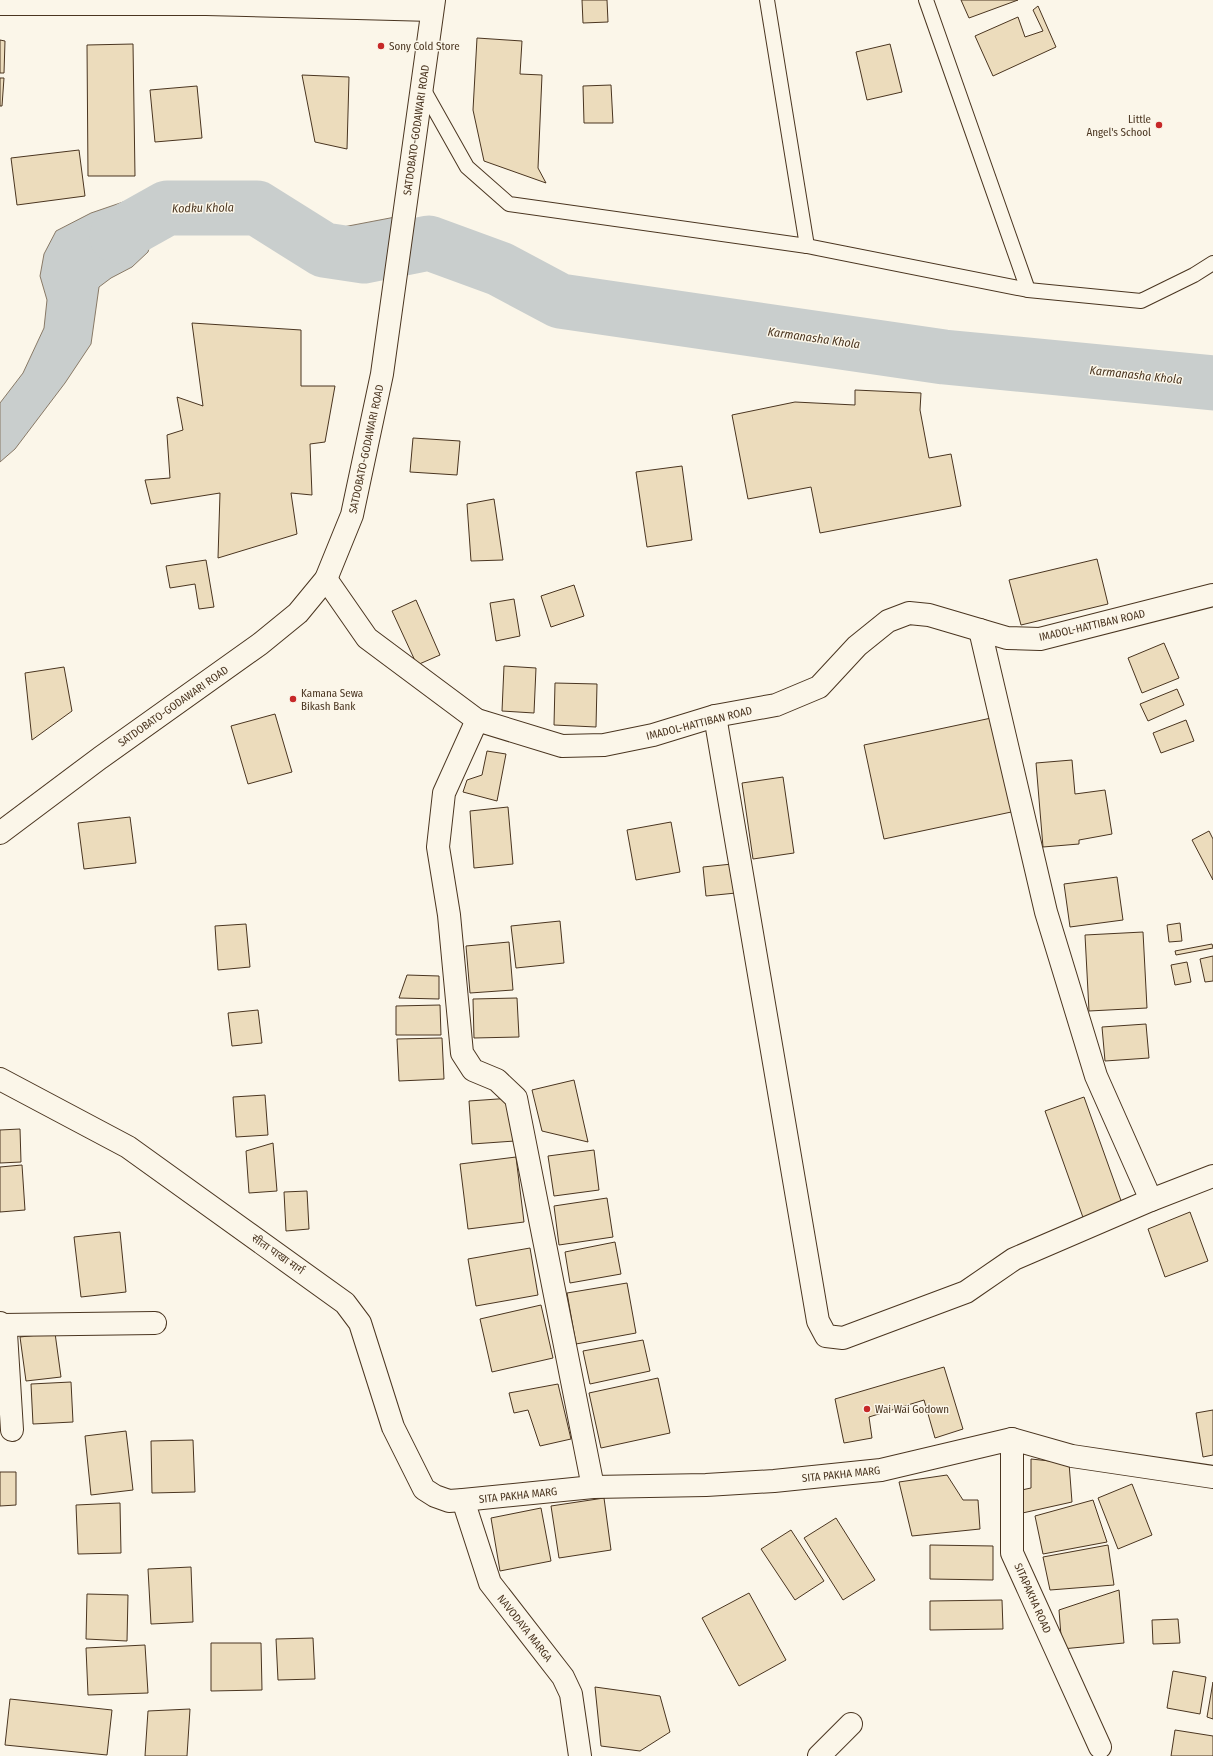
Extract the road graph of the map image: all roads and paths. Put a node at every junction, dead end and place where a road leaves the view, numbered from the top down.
1 (767, 0) edge
2 (926, 0) edge
3 (0, 4) edge
4 (433, 5) edge
5 (422, 86) junction
6 (807, 246) junction
7 (1213, 263) edge
8 (1028, 290) junction
9 (326, 579) junction
10 (1213, 595) edge
11 (980, 630) junction
12 (715, 716) junction
13 (478, 720) junction
14 (0, 833) edge
15 (0, 1079) edge
16 (1213, 1176) edge
17 (1151, 1200) junction
18 (155, 1322) dead end
19 (1, 1324) edge
20 (12, 1430) dead end
21 (1012, 1439) junction
22 (1213, 1477) edge
23 (593, 1487) junction
24 (463, 1500) junction
25 (851, 1724) dead end
26 (1100, 1747) dead end
27 (580, 1756) edge
28 (819, 1756) edge

1 - 6 lane
2 - 8 lane
3 - 4 street
4 - 5 street, SATDOBATO-GODAWARI ROAD
5 - 6 lane
5 - 9 street, SATDOBATO-GODAWARI ROAD
6 - 8 lane
7 - 8 lane
9 - 13 street, IMADOL-HATTIBAN ROAD
9 - 14 street, SATDOBATO-GODAWARI ROAD
10 - 11 street, IMADOL-HATTIBAN ROAD
11 - 12 street, IMADOL-HATTIBAN ROAD
11 - 17 street
12 - 13 street, IMADOL-HATTIBAN ROAD
12 - 17 street
13 - 23 street
15 - 24 street, सीता पाखा मार्ग
16 - 17 street
18 - 19 street
19 - 20 street
21 - 22 street, SITA PAKHA MARG
21 - 23 street, SITA PAKHA MARG
21 - 26 street, SITAPAKHA ROAD
23 - 24 street, SITA PAKHA MARG
24 - 27 street, NAVODAYA MARGA
25 - 28 street

